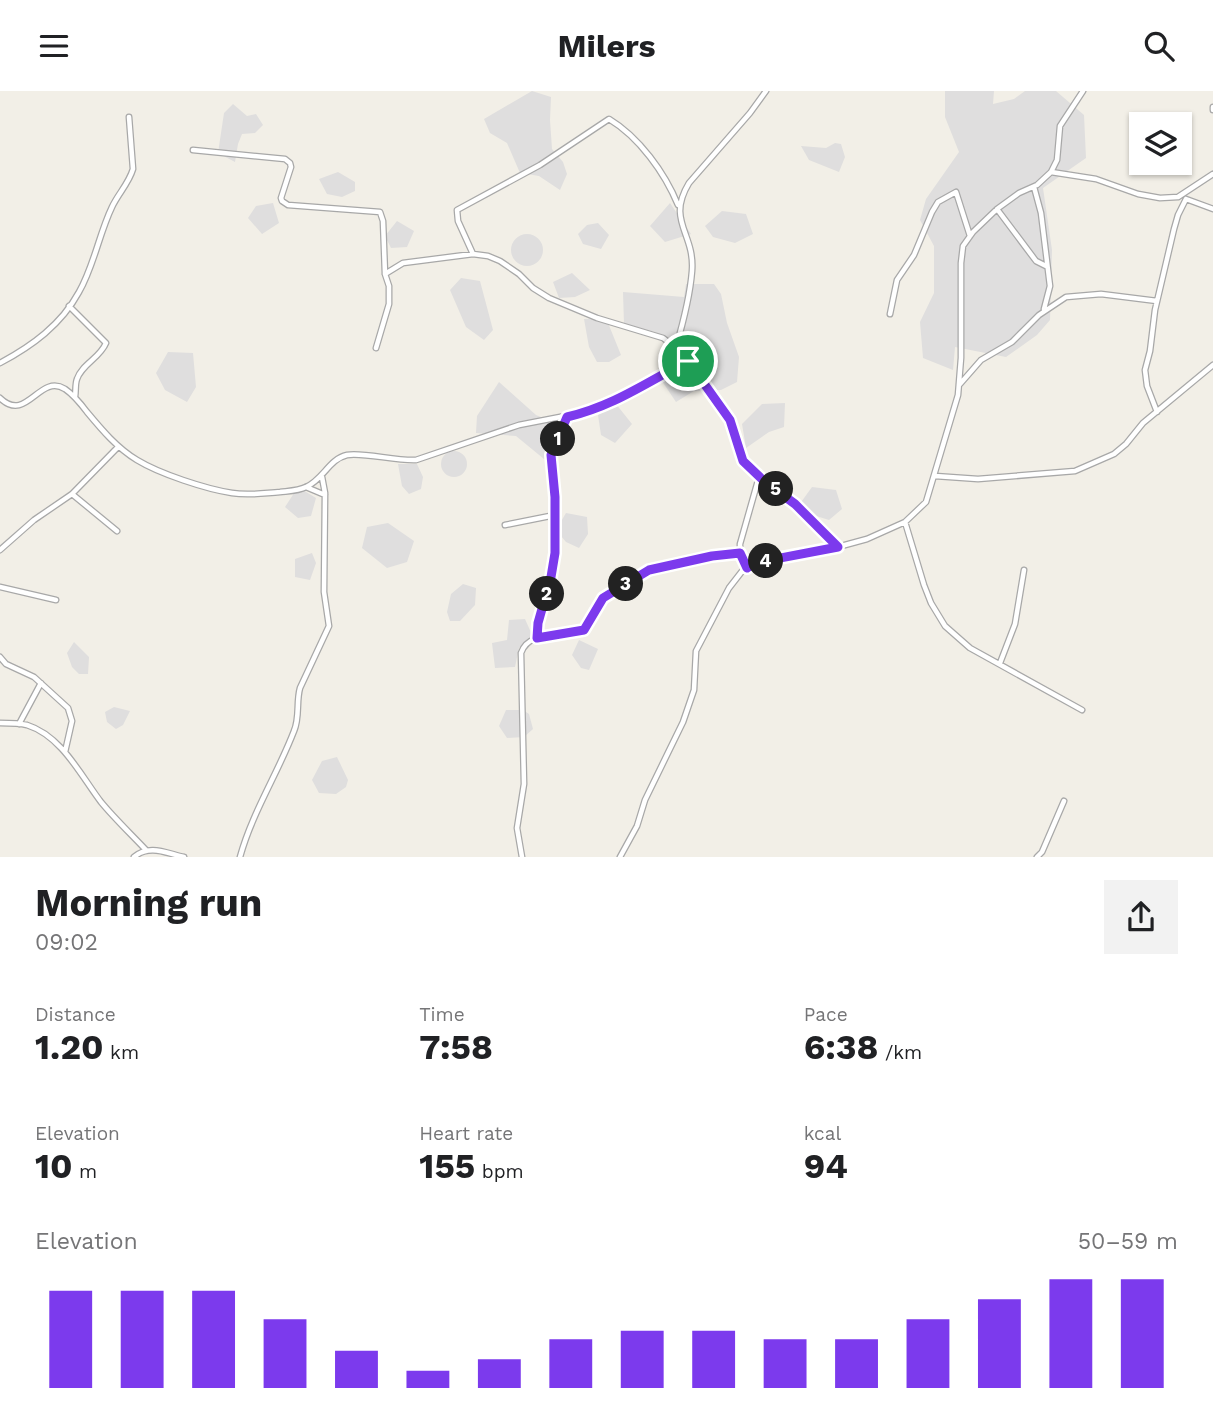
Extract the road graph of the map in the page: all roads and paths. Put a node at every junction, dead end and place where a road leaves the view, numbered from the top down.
1 (766, 91) edge
2 (1083, 91) edge
3 (129, 117) dead end
4 (193, 151) dead end
5 (1051, 172) junction
6 (1213, 174) edge
7 (1034, 187) junction
8 (1178, 197) junction
9 (1186, 199) junction
10 (678, 205) junction
11 (997, 209) junction
12 (1213, 209) edge
13 (970, 236) junction
14 (473, 254) junction
15 (1047, 266) junction
16 (385, 274) junction
17 (1157, 301) junction
18 (69, 306) junction
19 (1043, 312) junction
20 (890, 314) dead end
21 (676, 347) junction
22 (376, 348) dead end
23 (688, 361) junction
24 (0, 363) edge
25 (1213, 365) edge
26 (959, 384) junction
27 (0, 398) edge
28 (75, 398) junction
29 (1157, 412) junction
30 (567, 417) junction
31 (118, 446) junction
32 (935, 476) junction
33 (322, 477) junction
34 (759, 477) junction
35 (306, 487) junction
36 (72, 493) junction
37 (325, 495) junction
38 (555, 515) junction
39 (905, 522) junction
40 (505, 525) dead end
41 (117, 531) dead end
42 (838, 547) junction
43 (0, 550) edge
44 (740, 553) junction
45 (747, 568) junction
46 (1024, 570) dead end
47 (0, 587) edge
48 (56, 600) dead end
49 (537, 638) junction
50 (0, 657) edge
51 (1000, 663) junction
52 (41, 683) junction
53 (1082, 710) dead end
54 (0, 723) edge
55 (19, 725) junction
56 (65, 753) junction
57 (1065, 801) dead end
58 (146, 850) junction
59 (134, 857) edge
60 (184, 857) edge
61 (240, 857) edge
62 (522, 857) edge
63 (620, 857) edge
64 (1037, 857) edge

1 - 10 street
2 - 5 street
3 - 18 street
4 - 16 street
5 - 7 street
5 - 8 street
6 - 8 street
7 - 11 street
7 - 15 street
8 - 9 street
9 - 12 street
9 - 17 street
10 - 14 street
10 - 21 street
11 - 13 street
11 - 15 street
13 - 20 street
13 - 26 street
14 - 16 street
14 - 21 street
15 - 19 street
16 - 22 street
17 - 19 street
17 - 29 street
18 - 24 street
18 - 28 street
19 - 26 street
21 - 23 street
23 - 30 street
23 - 34 street
25 - 29 street
26 - 32 street
27 - 28 street
28 - 31 street
29 - 32 street
30 - 33 street
30 - 38 street
31 - 35 street
31 - 36 street
32 - 39 street
33 - 35 street
33 - 37 street
34 - 42 street
34 - 44 street
35 - 37 street
36 - 41 street
36 - 43 street
37 - 61 street
38 - 40 street
38 - 49 street
39 - 42 street
39 - 51 street
42 - 45 street
44 - 45 street
44 - 49 street
45 - 63 street
46 - 51 street
47 - 48 street
49 - 62 street
50 - 52 street
51 - 53 street
52 - 55 street
52 - 56 street
54 - 55 street
55 - 56 street
56 - 58 street
57 - 64 street
58 - 59 street
58 - 60 street

